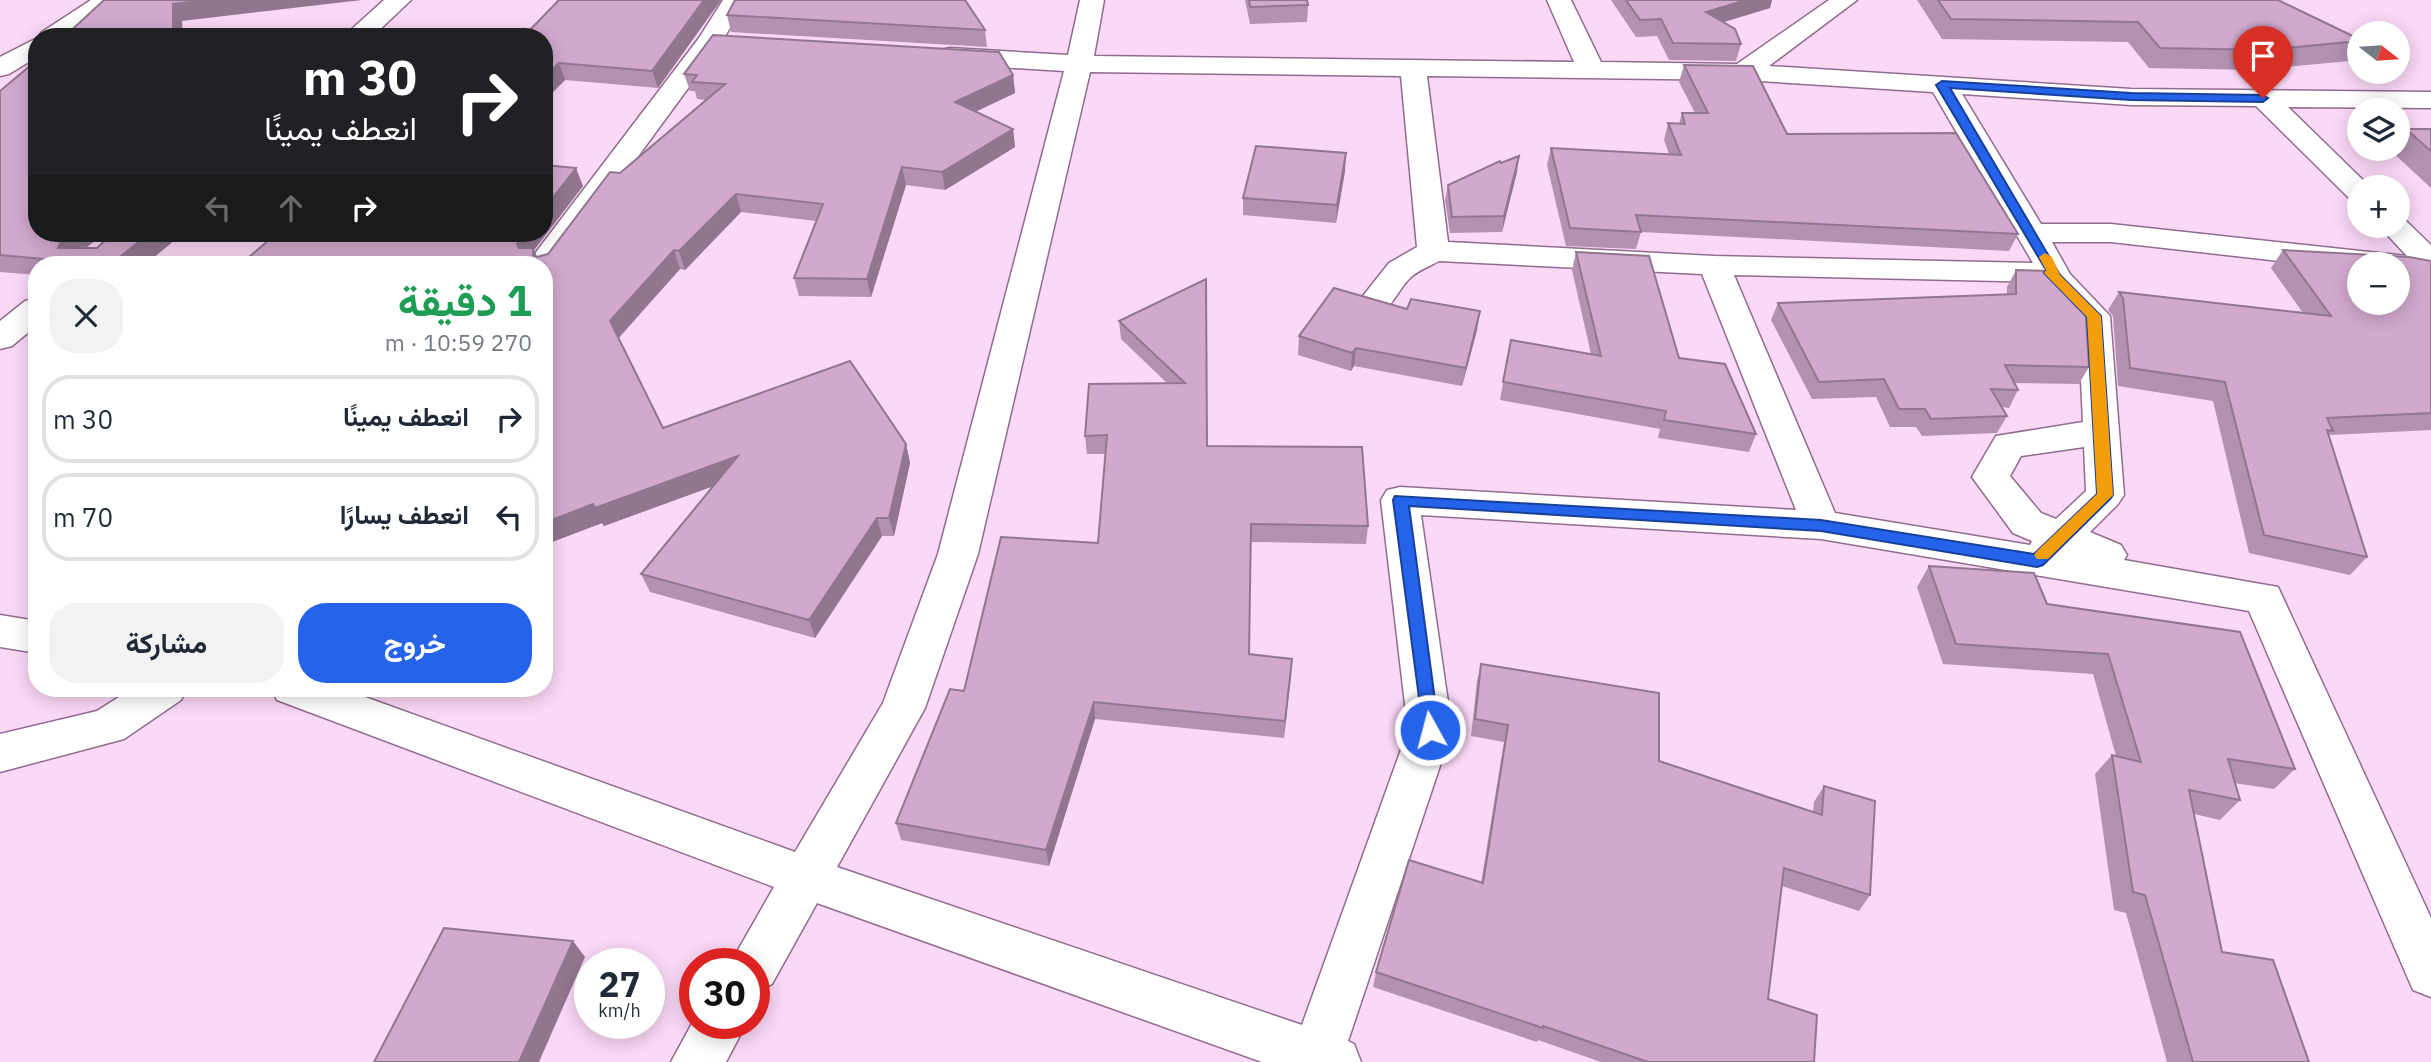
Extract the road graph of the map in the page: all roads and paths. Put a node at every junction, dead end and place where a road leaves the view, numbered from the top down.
1 (107, 0) edge
2 (398, 0) edge
3 (736, 0) edge
4 (1092, 0) edge
5 (1559, 0) edge
6 (1845, 0) edge
7 (65, 28) edge
8 (366, 28) edge
9 (28, 51) edge
10 (929, 55) edge
11 (1079, 64) junction
12 (0, 68) edge
13 (1413, 68) junction
14 (1591, 70) junction
15 (1743, 72) junction
16 (1942, 85) junction
17 (2263, 98) junction
18 (2431, 100) edge
19 (2347, 180) edge
20 (2031, 233) junction
21 (2407, 238) edge
22 (1433, 251) junction
23 (550, 256) edge
24 (2431, 261) edge
25 (1714, 265) junction
26 (2431, 268) edge
27 (2050, 273) junction
28 (1371, 306) edge
29 (23, 309) edge
30 (0, 338) edge
31 (2100, 432) junction
32 (1821, 525) junction
33 (2048, 549) junction
34 (0, 631) edge
35 (28, 636) edge
36 (152, 697) edge
37 (316, 697) edge
38 (0, 753) edge
39 (807, 878) junction
40 (765, 948) edge
41 (2431, 973) edge
42 (711, 1039) edge
43 (1326, 1059) edge
44 (697, 1062) edge

1 - 7 street
2 - 8 street
3 - 23 street
4 - 11 street
5 - 14 street
6 - 15 street
9 - 12 street
10 - 11 street
11 - 13 street
11 - 39 street
13 - 14 street
13 - 22 street
14 - 15 street
15 - 16 street
16 - 17 street
16 - 20 street
17 - 18 street
17 - 19 street
20 - 26 street
20 - 27 street
21 - 24 street
22 - 25 street
22 - 28 street
25 - 27 street
25 - 32 street
27 - 31 street
29 - 30 street
31 - 33 street
31 - 33 street
32 - 33 street
32 - 43 street
33 - 41 street
34 - 35 street
36 - 38 street
37 - 39 street
39 - 40 street
39 - 43 street
42 - 44 street

